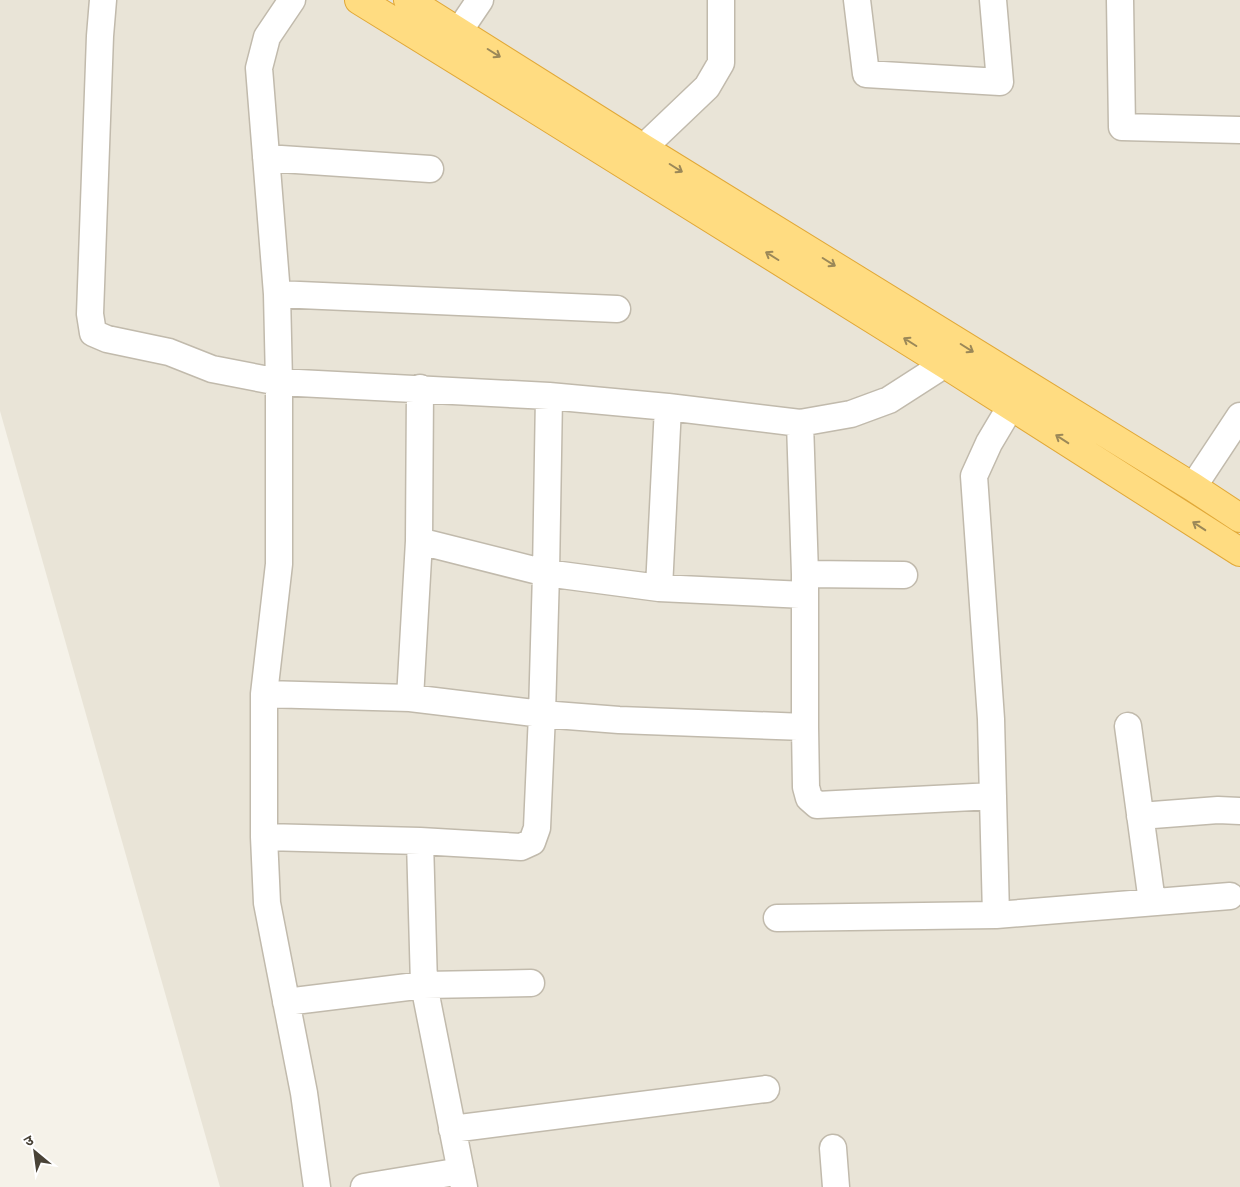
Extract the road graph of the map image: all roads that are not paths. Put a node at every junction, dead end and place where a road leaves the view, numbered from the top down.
1 (103, 0) edge
2 (292, 0) edge
3 (359, 0) edge
4 (408, 0) edge
5 (480, 0) edge
6 (721, 0) edge
7 (857, 0) edge
8 (993, 0) edge
9 (1120, 0) edge
10 (459, 31) junction
11 (1240, 130) edge
12 (643, 148) junction
13 (266, 158) junction
14 (430, 169) dead end
15 (277, 294) junction
16 (617, 309) dead end
17 (945, 364) junction
18 (278, 382) junction
19 (420, 388) junction
20 (549, 396) junction
21 (1011, 406) junction
22 (668, 407) junction
23 (1240, 416) edge
24 (800, 423) junction
25 (1193, 487) junction
26 (1240, 518) edge
27 (419, 541) junction
28 (1240, 552) edge
29 (546, 573) junction
30 (904, 575) dead end
31 (805, 584) junction
32 (659, 588) junction
33 (264, 694) junction
34 (410, 698) junction
35 (542, 714) junction
36 (1128, 726) dead end
37 (805, 727) junction
38 (993, 796) junction
39 (1240, 811) edge
40 (1140, 816) junction
41 (264, 837) junction
42 (420, 841) junction
43 (1230, 896) dead end
44 (1152, 902) junction
45 (996, 915) junction
46 (776, 918) dead end
47 (531, 983) dead end
48 (424, 985) junction
49 (286, 1002) junction
50 (766, 1089) dead end
51 (452, 1129) junction
52 (832, 1148) dead end
53 (463, 1179) edge
54 (317, 1187) edge
55 (364, 1187) edge
56 (836, 1187) edge

1 - 18 street
2 - 13 street
17 -> 3 highway
4 - 10 highway
5 - 10 street
6 - 12 street
7 - 8 street
9 - 11 street
10 -> 12 highway
12 -> 25 highway
13 - 14 street
13 - 15 street
15 - 16 street
15 - 18 street
17 - 21 highway
17 - 24 street
18 - 19 street
18 - 33 street
19 - 20 street
19 - 27 street
20 - 22 street
20 - 29 street
28 -> 21 highway
21 - 38 street
22 - 24 street
22 - 32 street
23 - 25 street
24 - 31 street
25 - 26 highway
27 - 29 street
27 - 34 street
29 - 32 street
29 - 35 street
30 - 31 street
31 - 32 street
31 - 37 street
33 - 34 street
33 - 41 street
34 - 35 street
35 - 37 street
35 - 42 street
36 - 40 street
37 - 38 street
38 - 45 street
39 - 40 street
40 - 44 street
41 - 42 street
41 - 49 street
42 - 48 street
43 - 44 street
44 - 45 street
45 - 46 street
47 - 48 street
48 - 49 street
48 - 51 street
49 - 54 street
50 - 51 street
51 - 53 street
52 - 56 street
53 - 55 street

